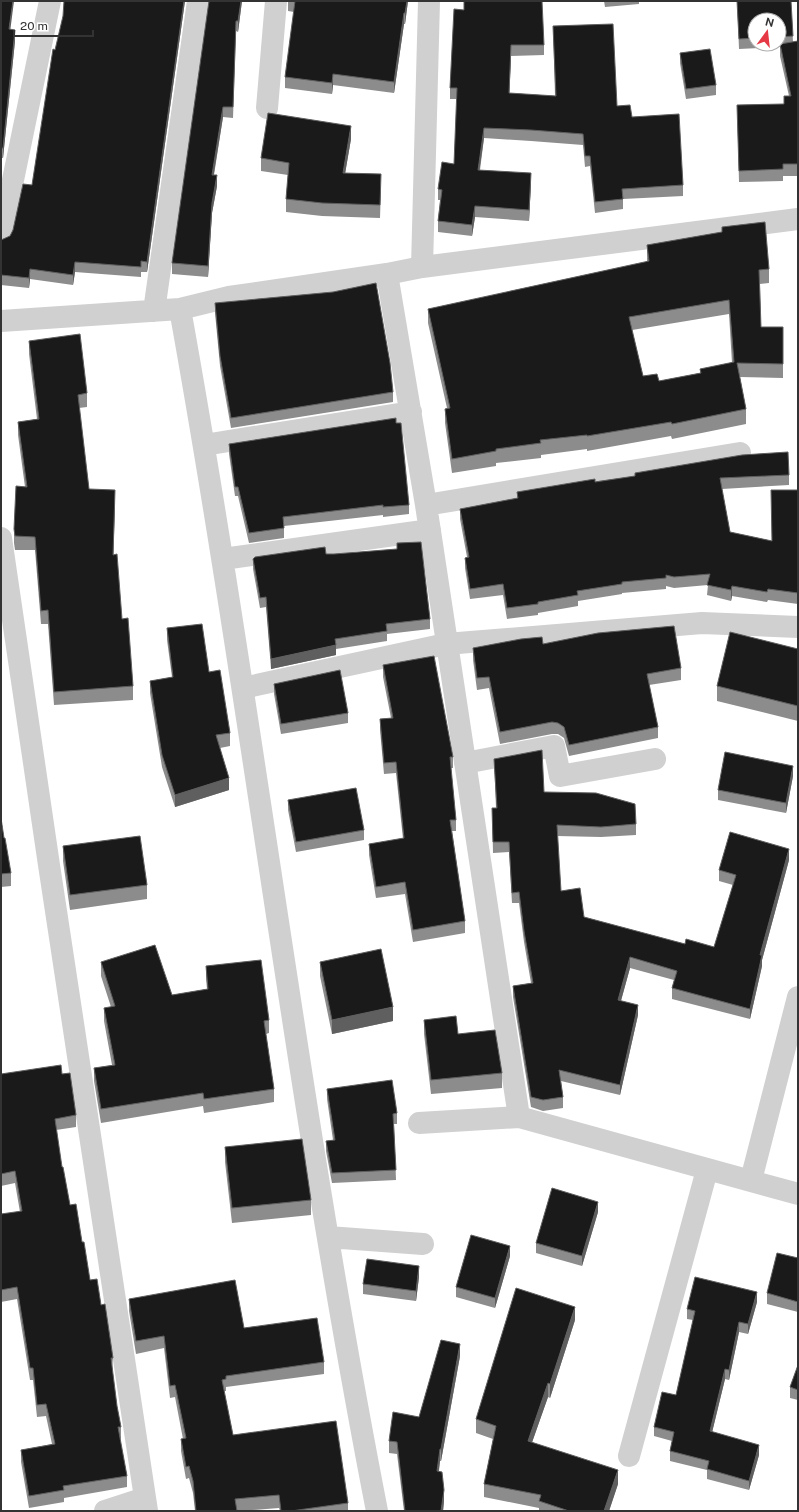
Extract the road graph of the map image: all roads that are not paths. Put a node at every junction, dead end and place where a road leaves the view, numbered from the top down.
1 (50, 1) edge
2 (198, 1) edge
3 (276, 1) edge
4 (428, 1) edge
5 (267, 108) dead end
6 (798, 219) edge
7 (1, 238) edge
8 (422, 267) junction
9 (386, 274) junction
10 (180, 309) junction
11 (154, 310) junction
12 (1, 320) edge
13 (411, 412) junction
14 (204, 445) junction
15 (740, 453) dead end
16 (426, 505) junction
17 (430, 530) junction
18 (1, 538) edge
19 (223, 560) junction
20 (798, 627) edge
21 (446, 644) junction
22 (243, 688) junction
23 (655, 759) dead end
24 (465, 763) junction
25 (798, 997) edge
26 (519, 1117) junction
27 (419, 1123) dead end
28 (707, 1170) junction
29 (751, 1180) junction
30 (798, 1194) edge
31 (328, 1238) junction
32 (423, 1244) dead end
33 (629, 1456) dead end
34 (146, 1505) edge
35 (105, 1511) edge
36 (377, 1511) edge

1 - 7 street
2 - 11 street
3 - 5 street
4 - 8 street
6 - 8 street
8 - 9 street
9 - 10 street
9 - 13 street
10 - 11 street
10 - 14 street
11 - 12 street
13 - 14 street
13 - 16 street
14 - 19 street
15 - 16 street
16 - 17 street
17 - 19 street
17 - 21 street
18 - 34 street
19 - 22 street
20 - 21 street
21 - 22 street
21 - 24 street
22 - 31 street
23 - 24 street
24 - 26 street
25 - 29 street
26 - 27 street
26 - 28 street
28 - 29 street
28 - 33 street
29 - 30 street
31 - 32 street
31 - 36 street
34 - 35 street

